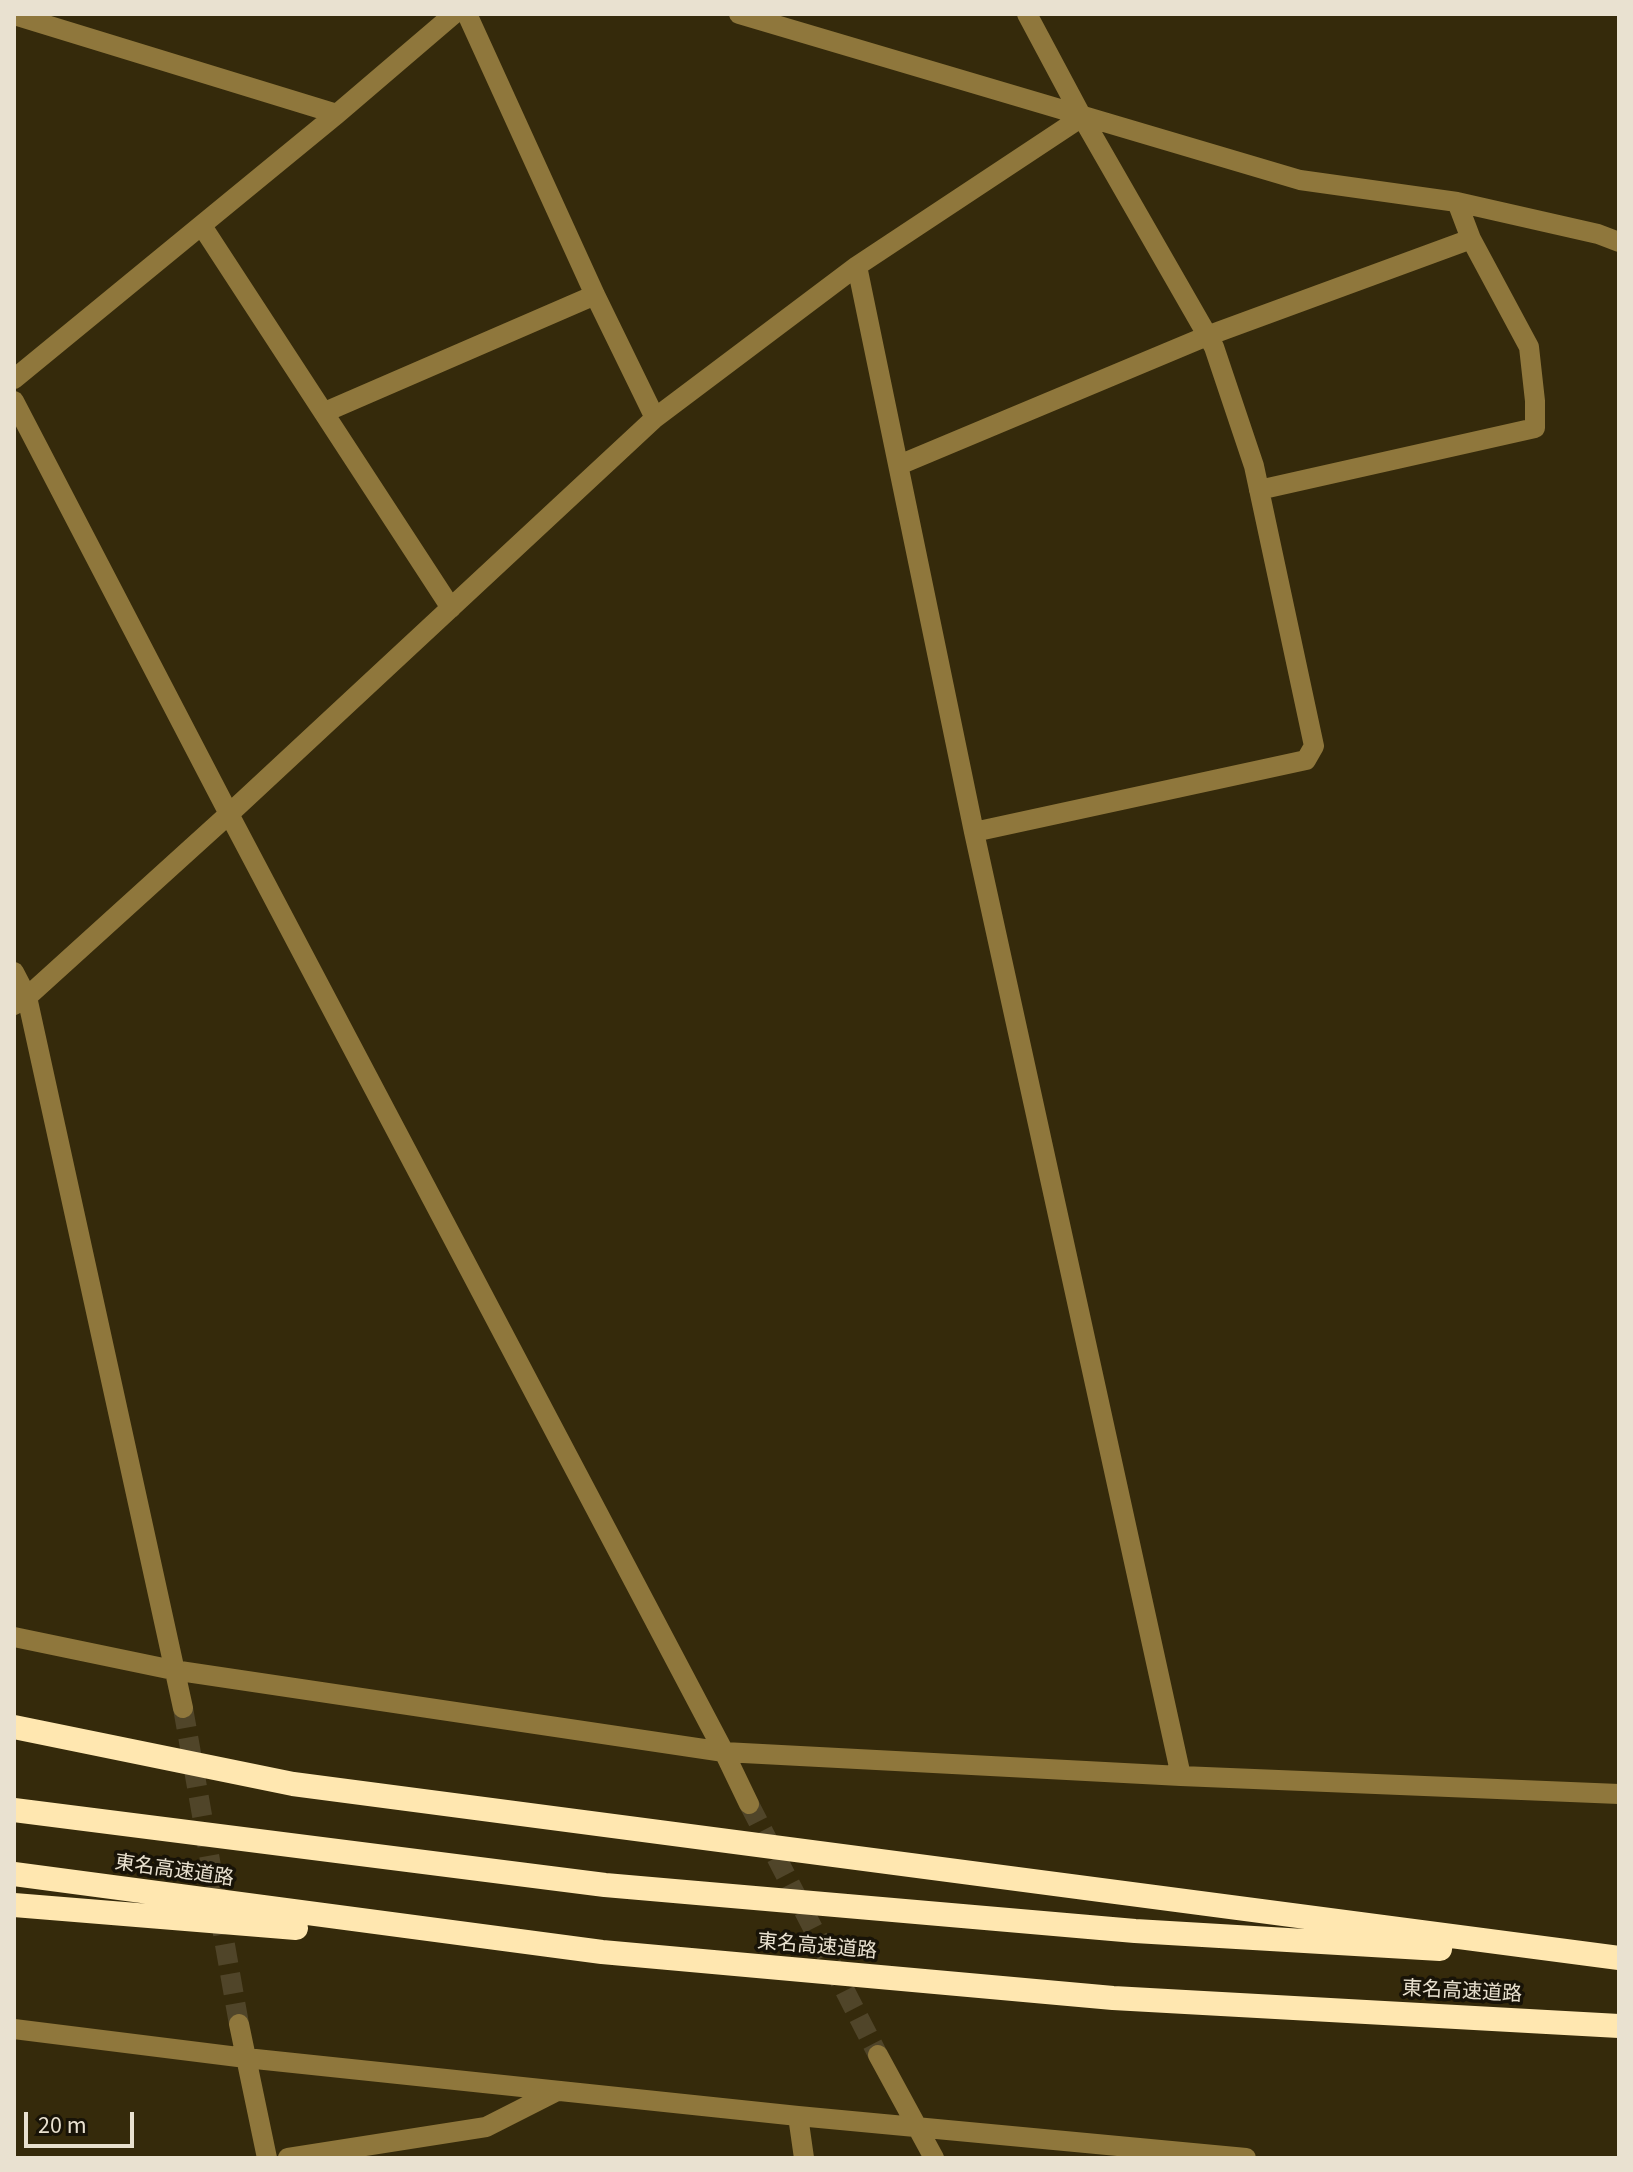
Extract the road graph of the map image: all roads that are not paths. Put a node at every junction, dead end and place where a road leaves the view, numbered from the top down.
1 (454, 14) edge
2 (467, 14) edge
3 (739, 14) edge
4 (1027, 14) edge
5 (14, 15) edge
6 (337, 114) junction
7 (1082, 117) junction
8 (1457, 202) junction
9 (202, 226) junction
10 (1471, 239) junction
11 (1619, 242) edge
12 (857, 266) junction
13 (595, 295) junction
14 (1207, 336) junction
15 (14, 379) edge
16 (14, 401) edge
17 (325, 412) junction
18 (655, 418) junction
19 (899, 465) junction
20 (1259, 490) junction
21 (451, 608) junction
22 (229, 814) junction
23 (974, 832) junction
24 (14, 972) edge
25 (21, 1001) edge
26 (14, 1637) edge
27 (173, 1670) junction
28 (183, 1708) tunnel mouth
29 (14, 1727) edge
30 (724, 1752) junction
31 (1181, 1776) junction
32 (1619, 1794) edge
33 (749, 1804) tunnel mouth
34 (14, 1810) edge
35 (14, 1874) edge
36 (14, 1905) edge
37 (602, 1952) junction
38 (1619, 1959) edge
39 (239, 2024) tunnel mouth
40 (1619, 2026) edge
41 (14, 2029) edge
42 (878, 2055) tunnel mouth
43 (246, 2058) junction
44 (558, 2091) junction
45 (798, 2116) junction
46 (919, 2129) junction
47 (267, 2158) edge
48 (288, 2158) edge
49 (804, 2158) edge
50 (934, 2158) edge
51 (1246, 2158) edge

1 - 6 street
2 - 13 street
3 - 7 street
4 - 7 street
5 - 6 street
6 - 9 street
7 - 8 street
7 - 12 street
7 - 14 street
8 - 10 street
8 - 11 street
9 - 15 street
9 - 17 street
10 - 14 street
10 - 20 street
12 - 18 street
12 - 19 street
13 - 17 street
13 - 18 street
14 - 19 street
14 - 20 street
16 - 22 street
17 - 21 street
18 - 21 street
19 - 23 street
20 - 23 street
21 - 22 street
22 - 25 street
22 - 30 street
23 - 31 street
24 - 25 street
25 - 27 street
26 - 27 street
27 - 28 street
27 - 30 street
29 - 38 highway
30 - 31 street
30 - 33 street
31 - 32 street
34 - 38 highway, 東名高速道路
35 - 37 highway, 東名高速道路
36 - 37 highway
37 - 40 highway, 東名高速道路
39 - 43 street
41 - 43 street
42 - 46 street
43 - 44 street
43 - 47 street
44 - 45 street
44 - 48 street
45 - 46 street
45 - 49 street
46 - 50 street
46 - 51 street

